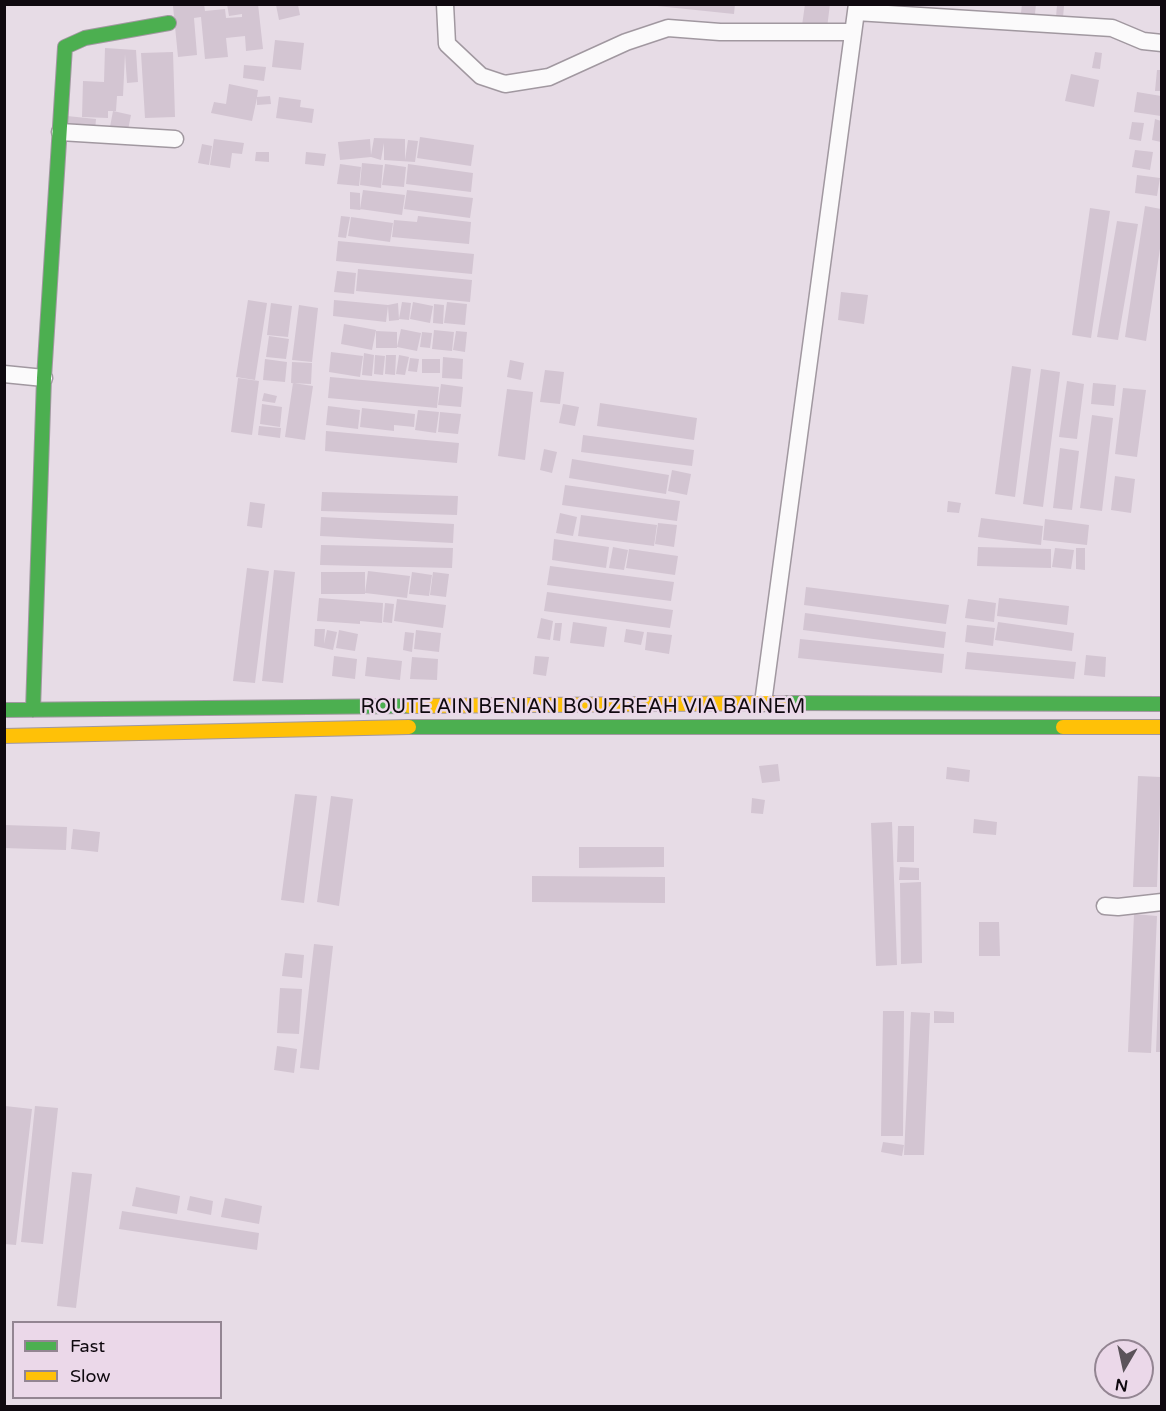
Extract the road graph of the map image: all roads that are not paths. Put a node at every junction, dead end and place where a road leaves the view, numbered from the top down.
1 (444, 4) edge
2 (856, 8) edge
3 (169, 23) dead end
4 (853, 32) junction
5 (1161, 43) edge
6 (60, 132) junction
7 (175, 139) dead end
8 (4, 374) edge
9 (44, 378) junction
10 (763, 703) junction
11 (1161, 704) edge
12 (4, 710) edge
13 (33, 710) junction
14 (1161, 727) edge
15 (4, 736) edge
16 (1161, 902) edge
17 (1105, 906) dead end

1 - 4 street
2 - 4 street
2 - 5 street
3 - 6 main road
4 - 10 street
6 - 7 street
6 - 9 main road
8 - 9 street
9 - 13 main road
10 - 11 main road, ROUTE AIN BENIAN BOUZREAH VIA BAINEM
10 - 13 main road, ROUTE AIN BENIAN BOUZREAH VIA BAINEM
12 - 13 main road, ROUTE AIN BENIAN BOUZREAH VIA BAINEM
14 - 15 main road, ROUTE AIN BENIAN BOUZREAH VIA BAINEM
16 - 17 street

